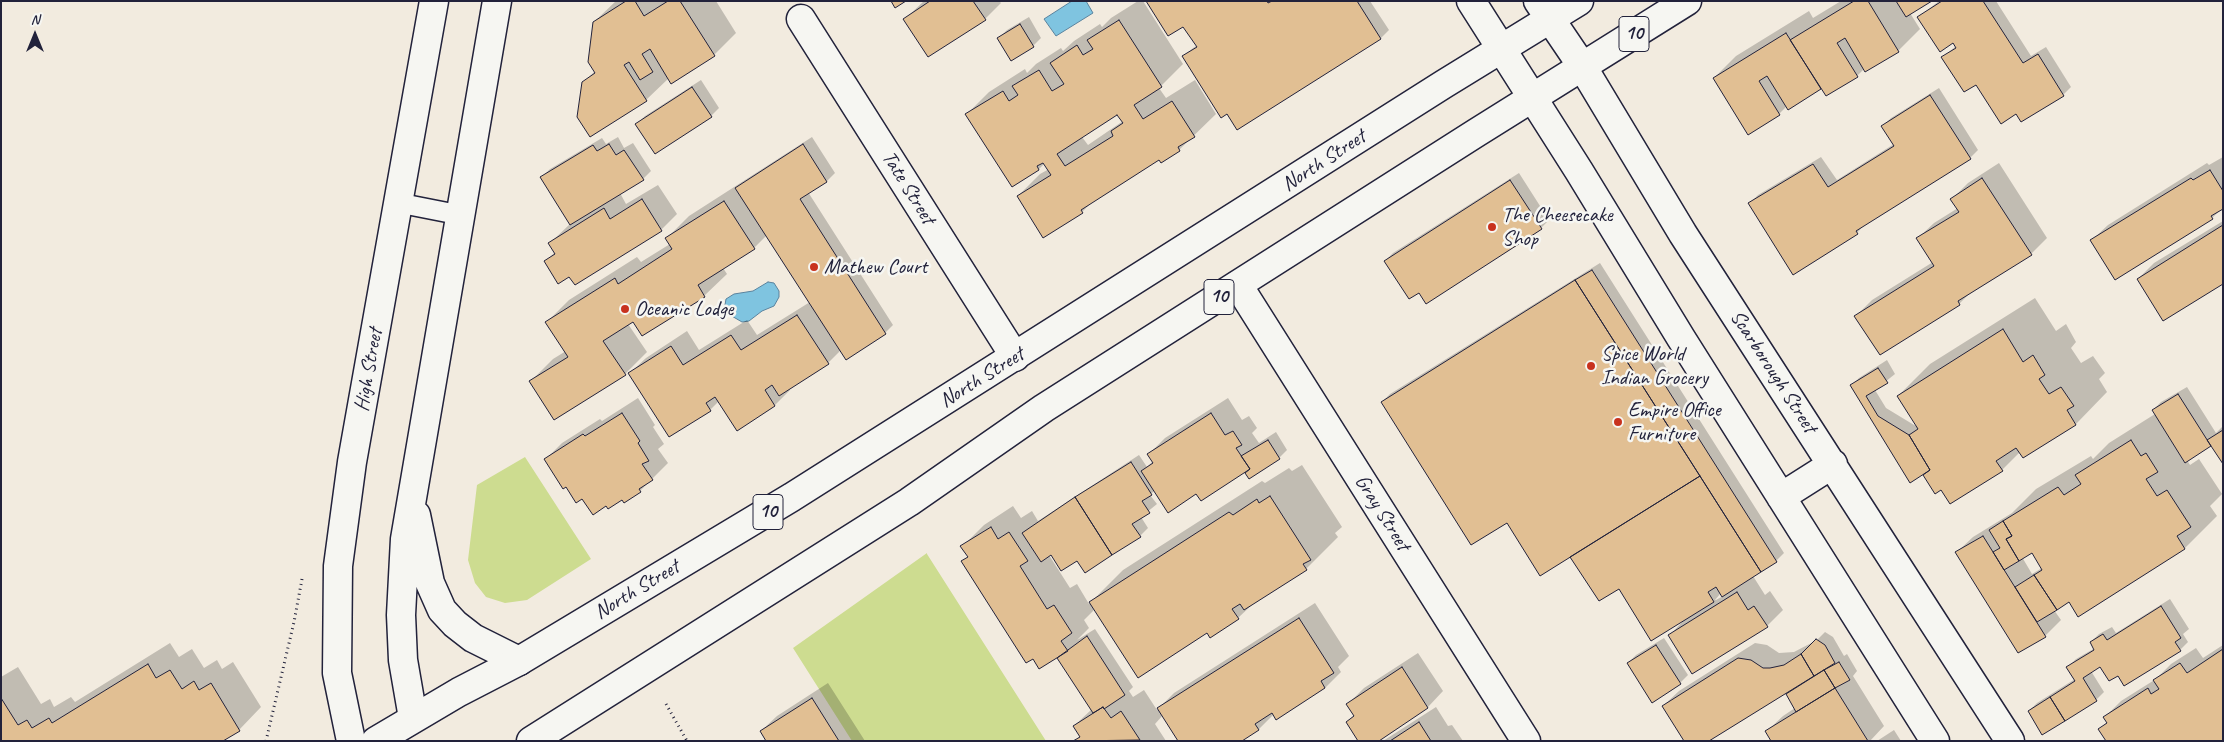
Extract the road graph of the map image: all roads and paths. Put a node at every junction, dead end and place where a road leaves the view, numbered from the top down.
1 (434, 1) edge
2 (497, 1) edge
3 (1471, 1) edge
4 (1579, 1) edge
5 (1687, 1) edge
6 (1544, 10) edge
7 (801, 19) dead end
8 (1501, 49) junction
9 (1582, 66) junction
10 (1531, 98) junction
11 (399, 203) junction
12 (460, 215) junction
13 (1238, 285) junction
14 (1014, 357) junction
15 (1833, 464) junction
16 (412, 497) junction
17 (1781, 497) junction
18 (519, 661) junction
19 (666, 704) dead end
20 (416, 730) edge
21 (350, 741) edge
22 (376, 741) edge
23 (531, 741) edge
24 (687, 741) edge
25 (1526, 741) edge
26 (1935, 741) edge
27 (2010, 741) edge

1 - 11 main road, High Street
2 - 12 main road
3 - 8 main road
4 - 6 main road, North Street / 10
5 - 9 main road, 10
6 - 8 main road, North Street / 10
6 - 9 main road, Scarborough Street
7 - 14 main road, Tate Street
8 - 10 main road
8 - 14 main road, North Street / 10
9 - 10 main road, 10
9 - 15 main road, Scarborough Street
10 - 13 main road, 10
10 - 17 main road
11 - 12 lane
11 - 21 main road, High Street
12 - 16 main road
13 - 23 main road, 10
13 - 25 main road, Gray Street
14 - 18 main road, North Street / 10
15 - 17 main road
15 - 27 main road, Scarborough Street
16 - 18 main road
16 - 20 main road
17 - 26 main road
18 - 20 main road, North Street / 10
19 - 24 path
20 - 22 main road, North Street / 10

